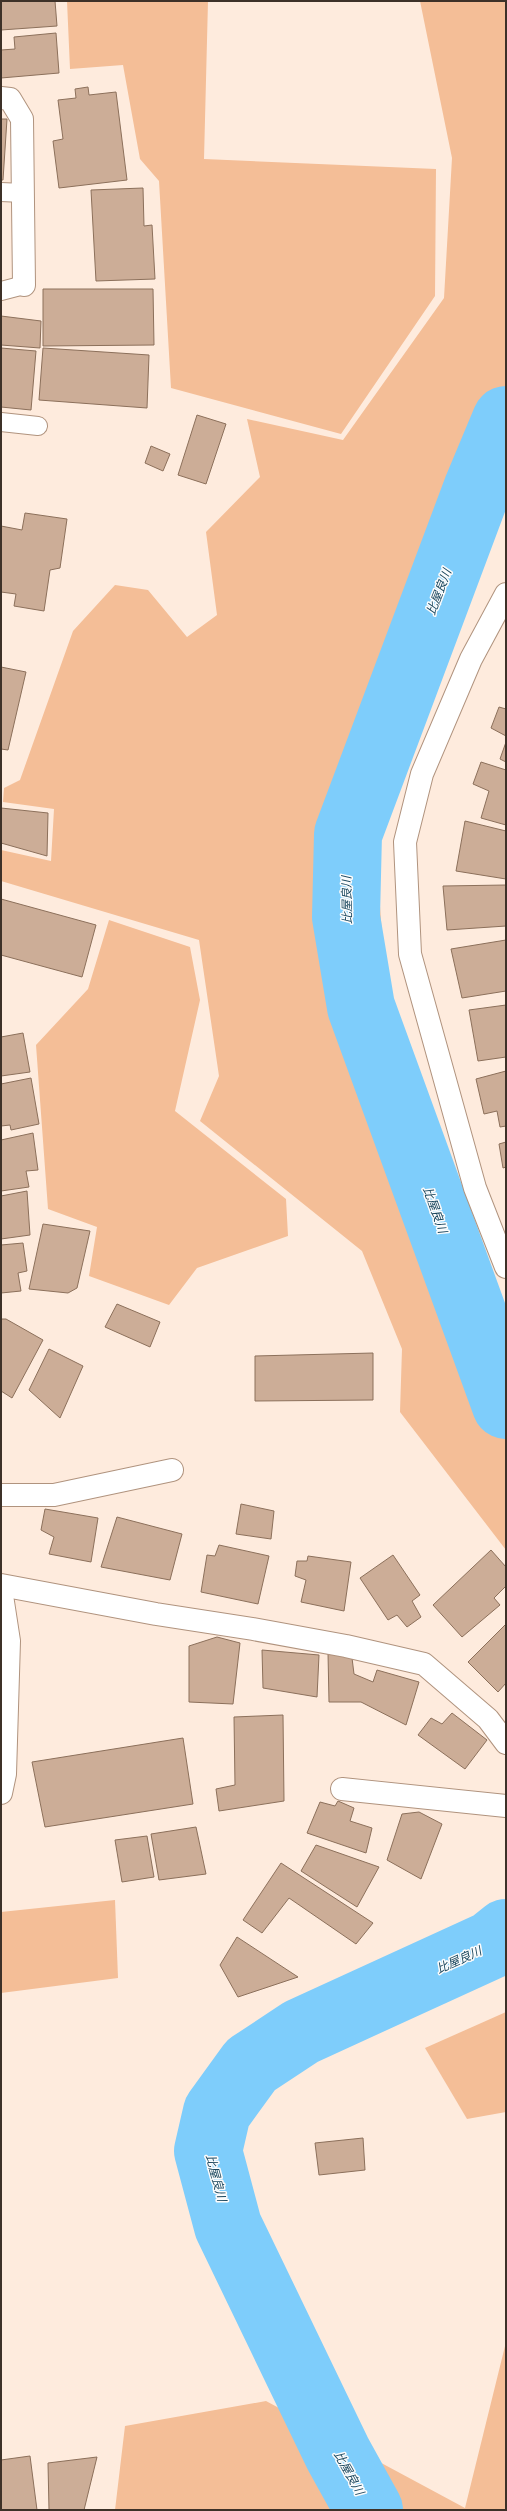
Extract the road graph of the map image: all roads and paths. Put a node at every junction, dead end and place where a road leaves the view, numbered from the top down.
1 (1, 98) edge
2 (1, 192) edge
3 (23, 192) junction
4 (24, 285) joint
5 (1, 291) edge
6 (1, 422) edge
7 (38, 426) dead end
8 (506, 594) edge
9 (506, 1267) edge
10 (172, 1470) dead end
11 (1, 1494) edge
12 (1, 1585) edge
13 (1, 1589) edge
14 (5, 1646) edge
15 (506, 1743) edge
16 (342, 1789) dead end
17 (1, 1793) edge
18 (506, 1806) edge

1 - 3 street
2 - 3 lane
3 - 4 street
4 - 5 lane
6 - 7 lane
8 - 9 street
10 - 11 street
12 - 15 street
13 - 14 street
14 - 17 street
16 - 18 street

